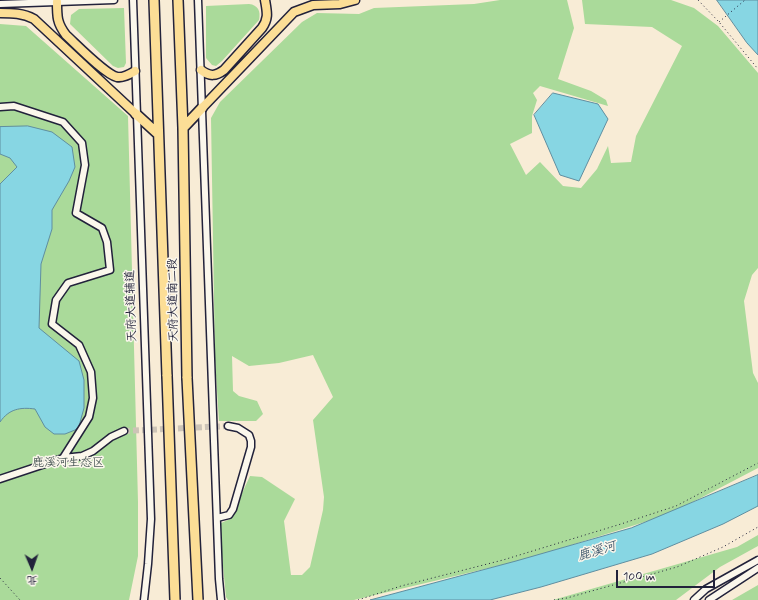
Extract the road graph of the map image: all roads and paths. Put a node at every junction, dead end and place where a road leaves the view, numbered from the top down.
1 (114, 0) edge
2 (133, 0) edge
3 (154, 0) edge
4 (178, 0) edge
5 (198, 0) edge
6 (264, 0) edge
7 (355, 0) edge
8 (698, 0) edge
9 (745, 0) edge
10 (57, 2) junction
11 (0, 4) edge
12 (0, 13) edge
13 (718, 22) junction
14 (758, 69) edge
15 (201, 70) junction
16 (135, 71) junction
17 (0, 107) edge
18 (202, 108) junction
19 (136, 114) junction
20 (183, 128) junction
21 (158, 134) junction
22 (228, 426) tunnel mouth
23 (124, 431) tunnel mouth
24 (64, 458) junction
25 (758, 463) edge
26 (0, 479) edge
27 (217, 518) junction
28 (758, 528) edge
29 (758, 560) edge
30 (758, 568) edge
31 (0, 578) edge
32 (20, 600) edge
33 (144, 600) edge
34 (175, 600) edge
35 (198, 600) edge
36 (221, 600) edge
37 (358, 600) edge
38 (554, 600) edge
39 (694, 600) edge
40 (709, 600) edge

1 - 10 street
2 - 16 street, 天府大道辅道
3 - 21 highway, 天府大道南二段
4 - 20 highway, 天府大道南二段
5 - 15 street
6 - 15 main road
7 - 18 main road
8 - 13 path
9 - 13 path
10 - 11 street
10 - 16 main road
12 - 19 main road
13 - 14 path
15 - 18 street
16 - 19 street, 天府大道辅道
17 - 24 street
18 - 20 highway
18 - 27 street
19 - 21 highway
19 - 33 street, 天府大道辅道
20 - 35 highway, 天府大道南二段, bridge
21 - 34 highway, 天府大道南二段, bridge
22 - 27 street
23 - 24 street
24 - 26 street
25 - 37 path
27 - 36 street
28 - 38 path
29 - 39 street
30 - 40 street
31 - 32 path

